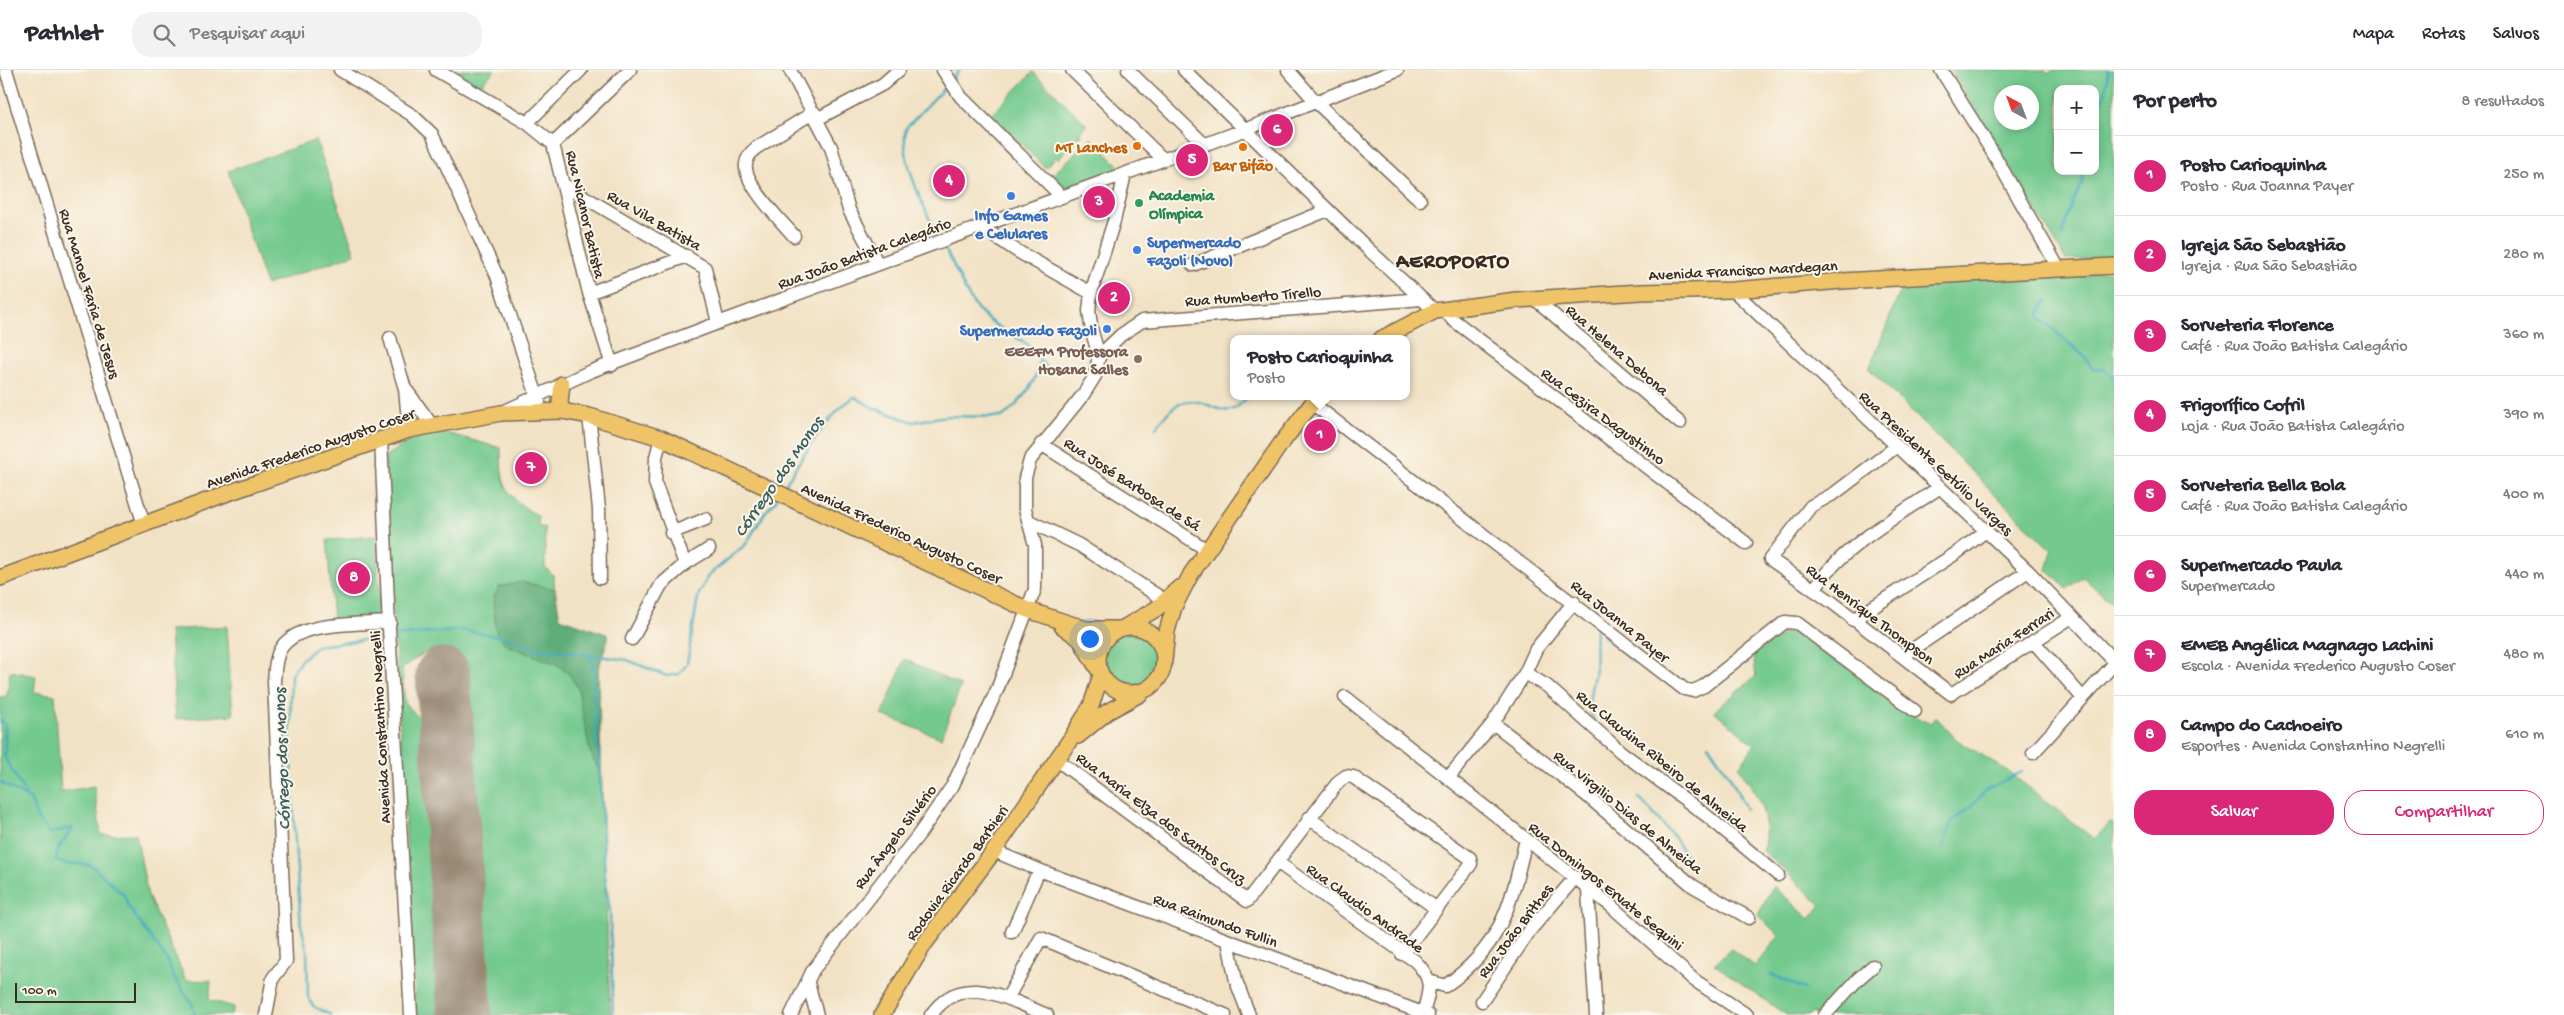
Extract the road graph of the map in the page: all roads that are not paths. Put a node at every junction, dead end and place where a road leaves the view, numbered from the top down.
1 (6, 70) edge
2 (340, 70) edge
3 (436, 70) edge
4 (581, 70) edge
5 (630, 70) edge
6 (790, 70) edge
7 (899, 70) edge
8 (1072, 70) edge
9 (1128, 70) edge
10 (1184, 70) edge
11 (1288, 70) edge
12 (1397, 70) edge
13 (1941, 70) edge
14 (945, 74) edge
15 (1368, 75) edge
16 (1316, 102) junction
17 (815, 115) junction
18 (526, 123) junction
19 (1244, 130) junction
20 (553, 144) junction
21 (1204, 144) junction
22 (1163, 159) junction
23 (1125, 174) junction
24 (564, 184) junction
25 (1062, 197) junction
26 (1420, 200) dead end
27 (1328, 210) junction
28 (980, 226) junction
29 (794, 236) dead end
30 (687, 256) junction
31 (878, 264) junction
32 (1194, 265) dead end
33 (2114, 266) edge
34 (2059, 269) junction
35 (1733, 290) junction
36 (589, 293) junction
37 (1091, 293) junction
38 (1422, 299) junction
39 (1535, 299) junction
40 (1440, 311) junction
41 (718, 323) junction
42 (1389, 335) edge
43 (390, 338) dead end
44 (1099, 356) junction
45 (612, 365) junction
46 (562, 384) junction
47 (405, 389) junction
48 (538, 396) junction
49 (1315, 400) edge
50 (562, 411) junction
51 (541, 412) junction
52 (501, 413) junction
53 (589, 416) junction
54 (1680, 423) dead end
55 (431, 424) junction
56 (409, 430) junction
57 (382, 438) junction
58 (661, 438) junction
59 (1042, 444) junction
60 (1897, 446) junction
61 (1940, 487) junction
62 (706, 519) dead end
63 (1029, 521) junction
64 (144, 525) junction
65 (1986, 531) junction
66 (671, 533) junction
67 (1746, 543) dead end
68 (709, 549) dead end
69 (1207, 550) junction
70 (684, 564) junction
71 (2028, 571) junction
72 (1191, 574) junction
73 (0, 578) edge
74 (600, 578) dead end
75 (1814, 590) junction
76 (1166, 600) junction
77 (1574, 602) junction
78 (1028, 610) junction
79 (2072, 617) junction
80 (1050, 619) junction
81 (1853, 620) junction
82 (1122, 628) junction
83 (390, 631) junction
84 (632, 639) dead end
85 (2034, 640) junction
86 (1903, 656) junction
87 (1164, 661) junction
88 (2114, 662) edge
89 (1100, 672) junction
90 (1525, 673) junction
91 (1148, 688) junction
92 (1951, 694) joint
93 (1344, 697) dead end
94 (2082, 697) junction
95 (1915, 710) dead end
96 (1494, 723) junction
97 (2033, 753) dead end
98 (1059, 756) junction
99 (1449, 777) junction
100 (1309, 818) junction
101 (1526, 839) junction
102 (994, 850) junction
103 (1277, 862) junction
104 (1039, 870) junction
105 (1778, 875) dead end
106 (1574, 879) junction
107 (1588, 890) junction
108 (1438, 909) junction
109 (1749, 918) dead end
110 (1012, 932) dead end
111 (1228, 940) junction
112 (1402, 954) junction
113 (1874, 966) dead end
114 (1429, 981) junction
115 (808, 983) junction
116 (1008, 997) junction
117 (1482, 1001) dead end
118 (1039, 1014) edge
119 (1426, 1014) edge
120 (266, 1015) edge
121 (411, 1015) edge
122 (791, 1015) edge
123 (817, 1015) edge
124 (882, 1015) edge
125 (931, 1015) edge
126 (1225, 1015) edge
127 (1249, 1015) edge
128 (1596, 1015) edge
129 (1747, 1015) edge
130 (1825, 1015) edge

1 - 64 street, Rua Manoel Faria de Jesus
2 - 48 street
3 - 18 street
4 - 18 street
5 - 20 street, Rua Nicanor Batista
6 - 17 street
7 - 17 street
8 - 22 street
9 - 21 street
10 - 19 street, Rua Cezira Dagustinho
11 - 16 street
12 - 15 street, Rua João Batista Calegário
13 - 34 street
14 - 25 street
15 - 16 street, Rua João Batista Calegário
16 - 19 street, Rua João Batista Calegário
16 - 26 street
17 - 29 street
17 - 31 street
18 - 20 street
19 - 21 street, Rua João Batista Calegário
19 - 27 street, Rua Cezira Dagustinho
20 - 24 street, Rua Nicanor Batista
21 - 22 street, Rua João Batista Calegário
22 - 23 street, Rua João Batista Calegário
23 - 25 street, Rua João Batista Calegário
23 - 37 street
24 - 30 street, Rua Vila Batista
24 - 36 street, Rua Nicanor Batista
25 - 28 street, Rua João Batista Calegário
27 - 32 street
27 - 38 street, Rua Cezira Dagustinho
28 - 31 street, Rua João Batista Calegário
28 - 37 street
30 - 36 street
30 - 41 street, Rua Vila Batista
31 - 41 street, Rua João Batista Calegário
33 - 34 main road, Avenida Francisco Mardegan
34 - 35 main road, Avenida Francisco Mardegan
35 - 39 main road, Avenida Francisco Mardegan
35 - 60 street, Rua Presidente Getúlio Vargas
36 - 45 street, Rua Nicanor Batista
37 - 44 street
38 - 40 street, Rua Cezira Dagustinho
38 - 44 street, Rua Humberto Tirello
39 - 40 main road, Avenida Francisco Mardegan
39 - 54 street, Rua Helena Debona
40 - 42 main road, Avenida Francisco Mardegan
40 - 67 street, Rua Cezira Dagustinho
41 - 45 street, Rua João Batista Calegário
43 - 47 street
44 - 59 street, Rua Ângelo Silvério
45 - 46 street, Rua João Batista Calegário
46 - 48 street, Rua João Batista Calegário
46 - 50 main road
47 - 55 street
47 - 56 street
48 - 51 street
48 - 52 street, Rua João Batista Calegário
49 - 69 main road
49 - 77 street, Rua Joanna Payer
50 - 51 main road, Avenida Frederico Augusto Coser
50 - 53 main road, Avenida Frederico Augusto Coser
51 - 52 main road, Avenida Frederico Augusto Coser
52 - 55 main road, Avenida Frederico Augusto Coser
53 - 58 main road, Avenida Frederico Augusto Coser
53 - 74 street
55 - 56 main road, Avenida Frederico Augusto Coser
56 - 57 main road, Avenida Frederico Augusto Coser
57 - 64 main road, Avenida Frederico Augusto Coser
57 - 83 street, Avenida Constantino Negrelli
58 - 66 street
58 - 78 main road, Avenida Frederico Augusto Coser
59 - 63 street, Rua Ângelo Silvério
59 - 69 street, Rua José Barbosa de Sá
60 - 61 street, Rua Presidente Getúlio Vargas
60 - 75 street, Rua Henrique Thompson
61 - 65 street, Rua Presidente Getúlio Vargas
61 - 75 street
62 - 66 street
63 - 76 street
63 - 78 street, Rua Ângelo Silvério
64 - 73 main road, Avenida Frederico Augusto Coser
65 - 71 street, Rua Presidente Getúlio Vargas
65 - 81 street
66 - 70 street
68 - 70 street
69 - 72 main road
70 - 84 street
71 - 79 street, Rua Presidente Getúlio Vargas
71 - 86 street
72 - 76 main road
72 - 87 main road
75 - 81 street, Rua Henrique Thompson
76 - 82 main road
77 - 90 street
77 - 95 street, Rua Joanna Payer
78 - 80 main road, Avenida Frederico Augusto Coser
78 - 115 street, Rua Ângelo Silvério
79 - 85 street, Rua Maria Ferrari
79 - 88 street, Rua Presidente Getúlio Vargas
80 - 82 main road, Avenida Frederico Augusto Coser
80 - 89 main road, Avenida Frederico Augusto Coser
81 - 86 street, Rua Henrique Thompson
82 - 87 main road
82 - 89 main road
83 - 120 street
83 - 121 street, Avenida Constantino Negrelli
85 - 92 street, Rua Maria Ferrari
85 - 94 street
86 - 92 street, Rua Henrique Thompson
87 - 91 main road
88 - 94 street
89 - 91 main road
89 - 98 main road
90 - 96 street
90 - 105 street, Rua Claudina Ribeiro de Almeida
91 - 98 main road
93 - 99 street, Rua Domingos Ervate Sequini
94 - 97 street
96 - 99 street
96 - 109 street, Rua Virgilio Dias de Almeida
98 - 102 main road, Rodovia Ricardo Barbieri
98 - 103 street, Rua Maria Elza dos Santos Cruz
99 - 101 street, Rua Domingos Ervate Sequini
100 - 103 street
100 - 108 street
100 - 108 street
101 - 106 street, Rua Domingos Ervate Sequini
101 - 114 street
102 - 104 street, Rua Raimundo Fullin
102 - 124 main road, Rodovia Ricardo Barbieri
103 - 112 street, Rua Claudio Andrade
104 - 110 street
104 - 111 street, Rua Raimundo Fullin
106 - 107 street, Rua Domingos Ervate Sequini
106 - 117 street, Rua João Brithes
107 - 128 street
107 - 129 street, Rua Domingos Ervate Sequini
108 - 112 street
111 - 119 street, Rua Raimundo Fullin
111 - 127 street
112 - 114 street, Rua Claudio Andrade
113 - 130 street
114 - 119 street
115 - 122 street, Rua Ângelo Silvério
115 - 123 street
116 - 118 street
116 - 125 street
116 - 126 street

